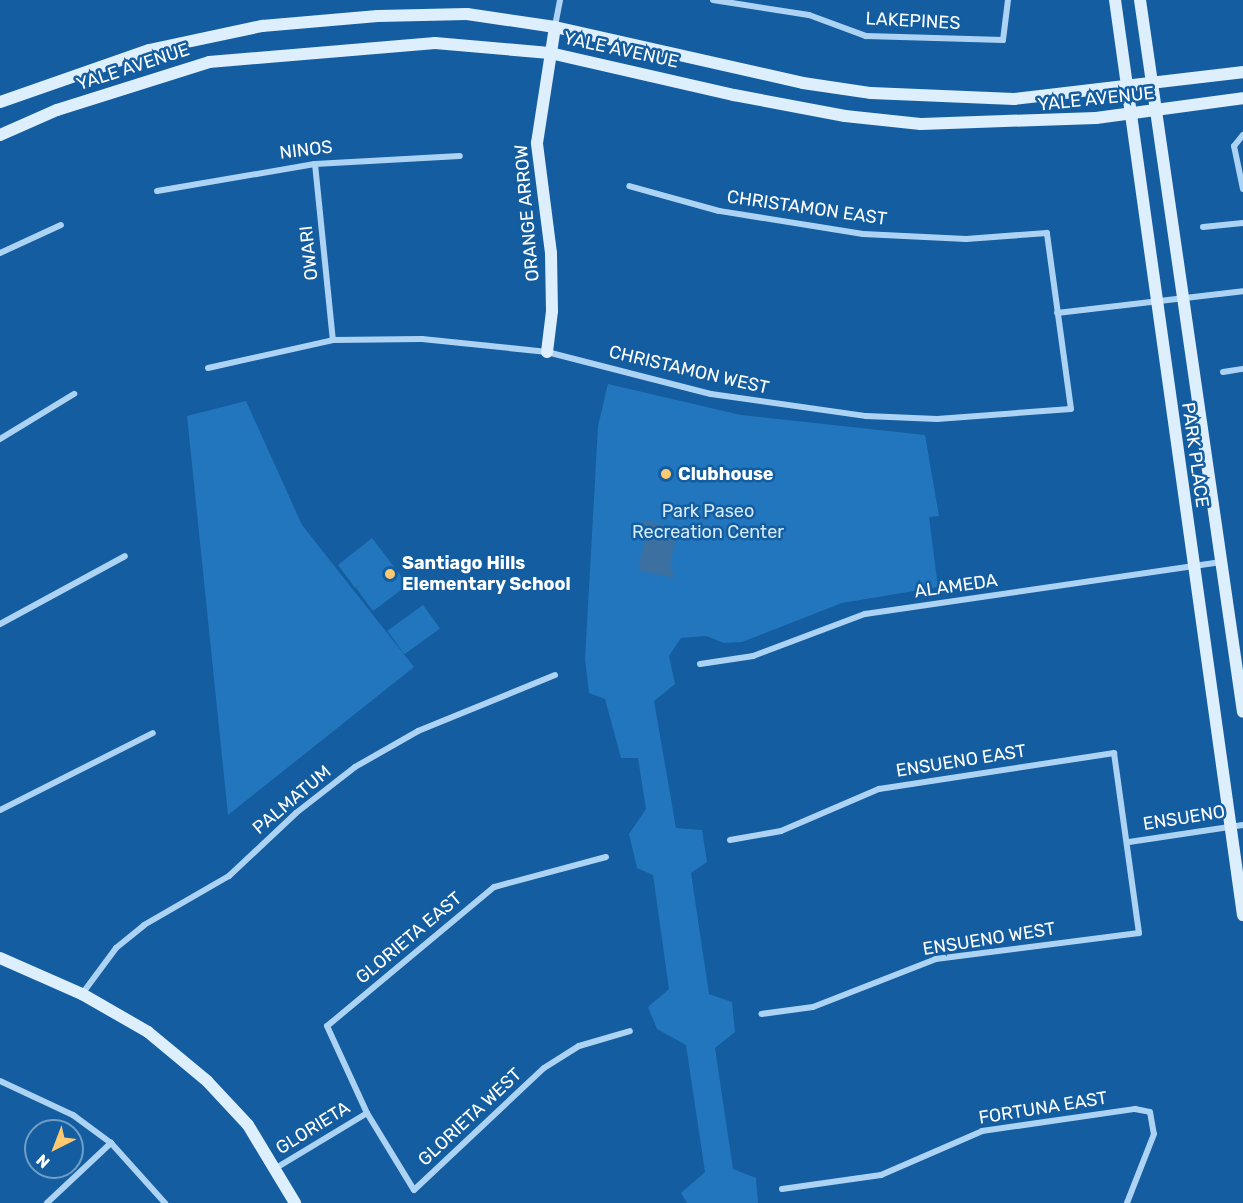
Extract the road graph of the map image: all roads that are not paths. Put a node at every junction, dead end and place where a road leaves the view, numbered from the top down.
1 (560, 0) edge
2 (713, 0) edge
3 (1008, 0) edge
4 (1115, 0) edge
5 (1140, 0) edge
6 (555, 27) junction
7 (550, 53) junction
8 (1243, 72) edge
9 (1151, 86) junction
10 (1129, 89) junction
11 (1243, 98) edge
12 (0, 102) edge
13 (1155, 111) junction
14 (1132, 114) junction
15 (0, 135) edge
16 (1243, 135) edge
17 (460, 156) dead end
18 (315, 164) junction
19 (629, 186) dead end
20 (1243, 189) edge
21 (157, 191) dead end
22 (1243, 223) edge
23 (61, 225) dead end
24 (1203, 227) dead end
25 (0, 252) edge
26 (1243, 291) edge
27 (1184, 300) junction
28 (1155, 302) junction
29 (1057, 313) junction
30 (333, 340) junction
31 (547, 352) junction
32 (208, 368) dead end
33 (1243, 369) edge
34 (1224, 372) dead end
35 (74, 394) dead end
36 (0, 439) edge
37 (125, 556) dead end
38 (1222, 562) junction
39 (1192, 566) junction
40 (0, 624) edge
41 (700, 664) dead end
42 (555, 675) dead end
43 (1243, 712) edge
44 (153, 733) dead end
45 (0, 810) edge
46 (1237, 826) edge
47 (730, 840) dead end
48 (1129, 842) junction
49 (606, 858) dead end
50 (1243, 915) edge
51 (0, 958) edge
52 (82, 994) junction
53 (761, 1014) dead end
54 (630, 1032) dead end
55 (0, 1080) edge
56 (367, 1113) junction
57 (111, 1143) junction
58 (276, 1168) junction
59 (782, 1189) dead end
60 (47, 1203) edge
61 (165, 1203) edge
62 (295, 1203) edge
63 (1127, 1203) edge

1 - 6 street, ORANGE ARROW
2 - 3 street, LAKEPINES
4 - 10 main road, PARK PLACE
5 - 9 main road, PARK PLACE
6 - 7 main road, ORANGE ARROW
6 - 10 main road, YALE AVENUE
6 - 12 main road, YALE AVENUE
7 - 14 main road, YALE AVENUE
7 - 15 main road, YALE AVENUE
7 - 31 main road, ORANGE ARROW
8 - 9 main road, YALE AVENUE
9 - 10 main road, YALE AVENUE
9 - 13 main road, PARK PLACE
10 - 14 main road, PARK PLACE
11 - 13 main road, YALE AVENUE
13 - 14 main road, YALE AVENUE
13 - 27 main road, PARK PLACE
14 - 28 main road, PARK PLACE
16 - 20 street
17 - 18 street, NINOS
18 - 21 street, NINOS
18 - 30 street, OWARI
19 - 29 street, CHRISTAMON EAST
22 - 24 street
23 - 25 street
26 - 27 street
27 - 28 street
27 - 38 main road, PARK PLACE
28 - 29 street
28 - 39 main road, PARK PLACE
29 - 31 street, CHRISTAMON WEST
30 - 31 street, CHRISTAMON WEST
30 - 32 street, CHRISTAMON WEST
33 - 34 street
35 - 36 street
37 - 40 street
38 - 39 street, ALAMEDA
38 - 43 main road, PARK PLACE
39 - 41 street, ALAMEDA
39 - 46 main road, PARK PLACE
42 - 52 street, PALMATUM
44 - 45 street
46 - 48 street, ENSUENO
46 - 50 main road, PARK PLACE
47 - 48 street, ENSUENO EAST
48 - 53 street, ENSUENO WEST
49 - 56 street, GLORIETA EAST
51 - 52 main road
52 - 58 main road
54 - 56 street, GLORIETA WEST
55 - 57 street
56 - 58 street, GLORIETA
57 - 60 street
57 - 61 street
58 - 62 main road
59 - 63 street, FORTUNA EAST

